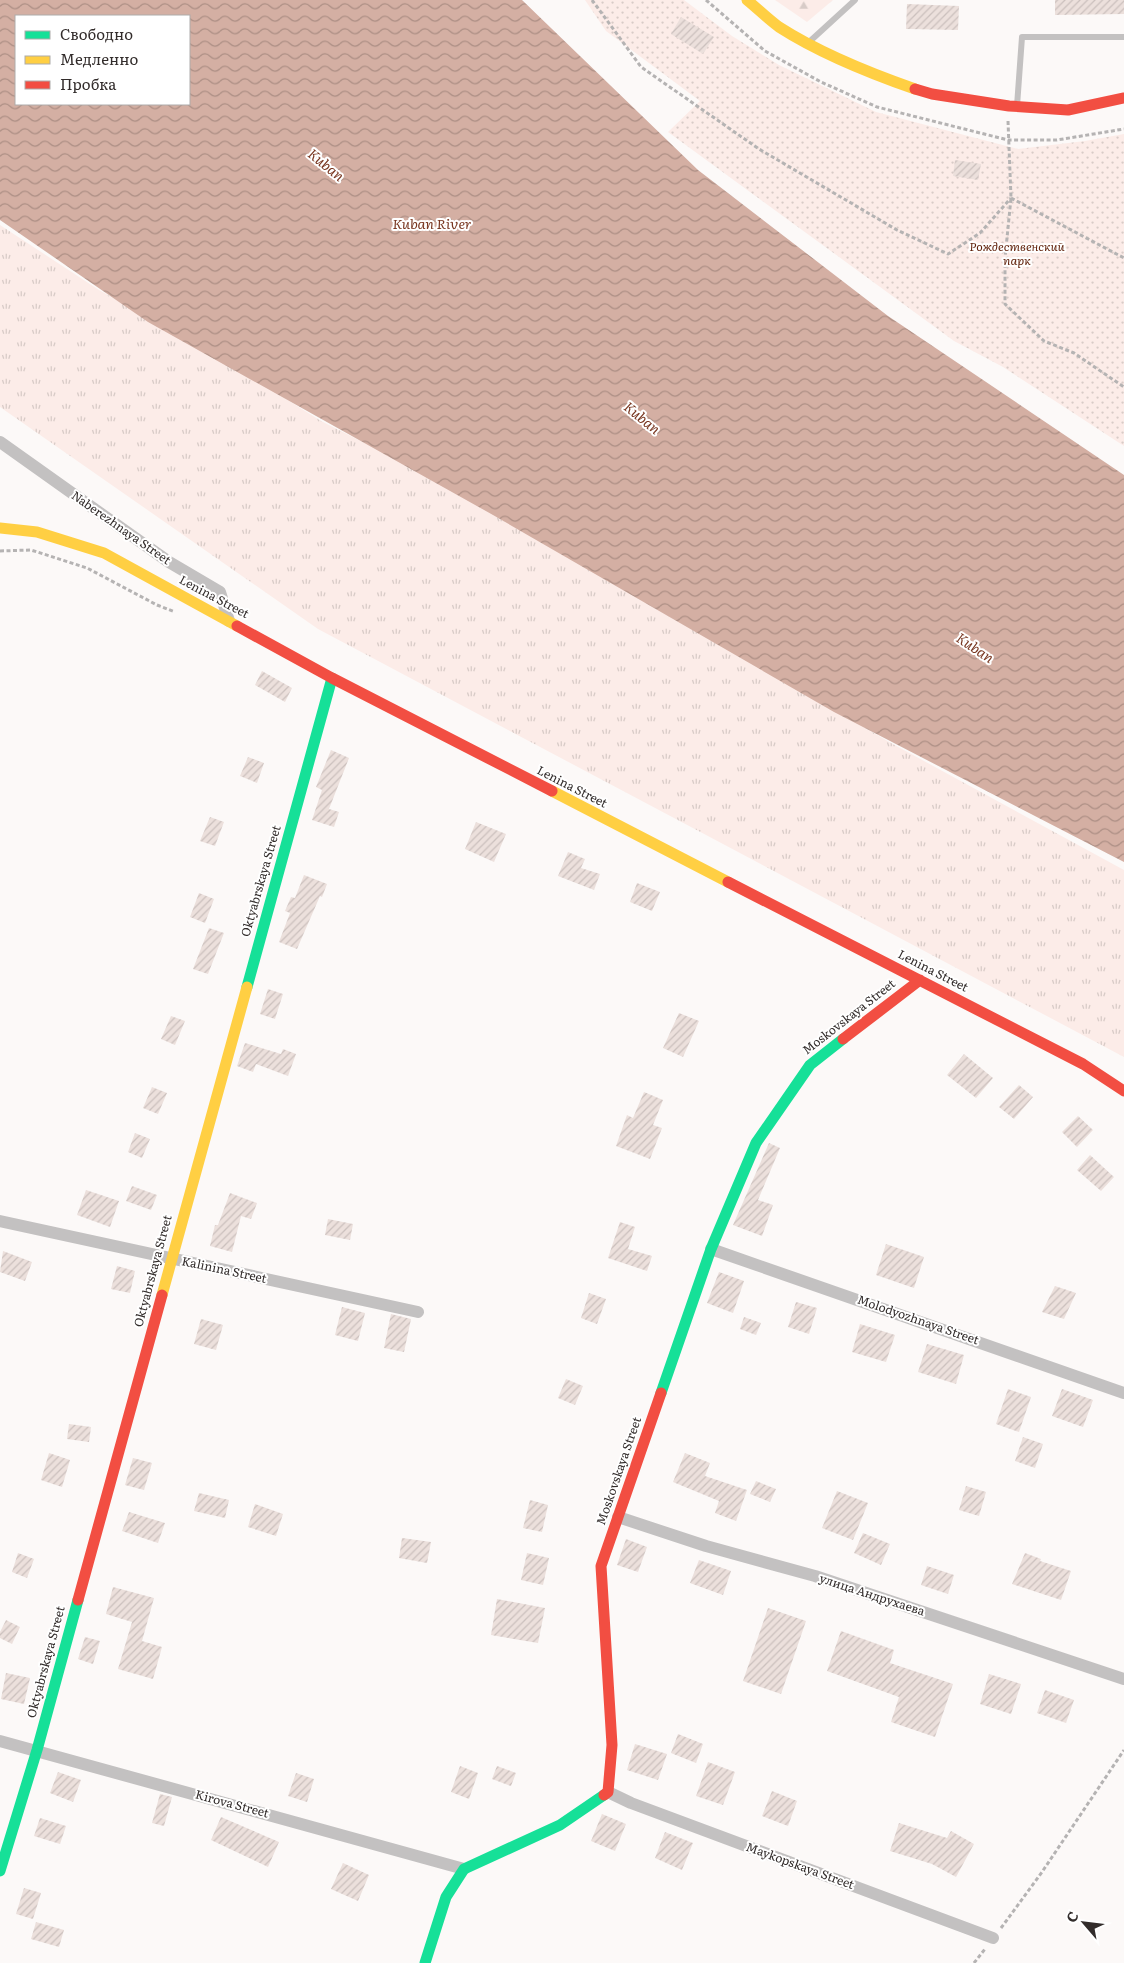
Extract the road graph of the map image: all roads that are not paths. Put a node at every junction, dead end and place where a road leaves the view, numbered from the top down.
1 (747, 0) edge
2 (855, 0) edge
3 (1124, 37) edge
4 (807, 43) junction
5 (1124, 98) edge
6 (1013, 106) junction
7 (0, 442) edge
8 (0, 528) edge
9 (229, 620) junction
10 (332, 678) junction
11 (920, 980) junction
12 (1124, 1091) edge
13 (0, 1221) edge
14 (711, 1249) junction
15 (170, 1258) junction
16 (418, 1312) dead end
17 (1124, 1393) edge
18 (618, 1517) junction
19 (1124, 1679) edge
20 (0, 1741) edge
21 (36, 1750) junction
22 (608, 1792) junction
23 (464, 1869) junction
24 (0, 1872) edge
25 (994, 1938) road end
26 (425, 1963) edge

1 - 4 street
2 - 4 lane
3 - 6 lane
4 - 6 street
5 - 6 street
7 - 9 street, Naberezhnaya Street
8 - 9 street, Lenina Street
9 - 10 street, Lenina Street
10 - 11 street, Lenina Street
10 - 15 street, Oktyabrskaya Street
11 - 12 street, Lenina Street
11 - 14 street, Moskovskaya Street
13 - 15 street, Kalinina Street
14 - 17 street, Molodyozhnaya Street
14 - 18 street, Moskovskaya Street
15 - 16 street, Kalinina Street
15 - 21 street, Oktyabrskaya Street
18 - 19 street, улица Андрухаева
18 - 22 street, Moskovskaya Street
20 - 21 street, Kirova Street
21 - 23 street, Kirova Street
21 - 24 street, Oktyabrskaya Street
22 - 23 street
22 - 25 street, Maykopskaya Street
23 - 26 street

